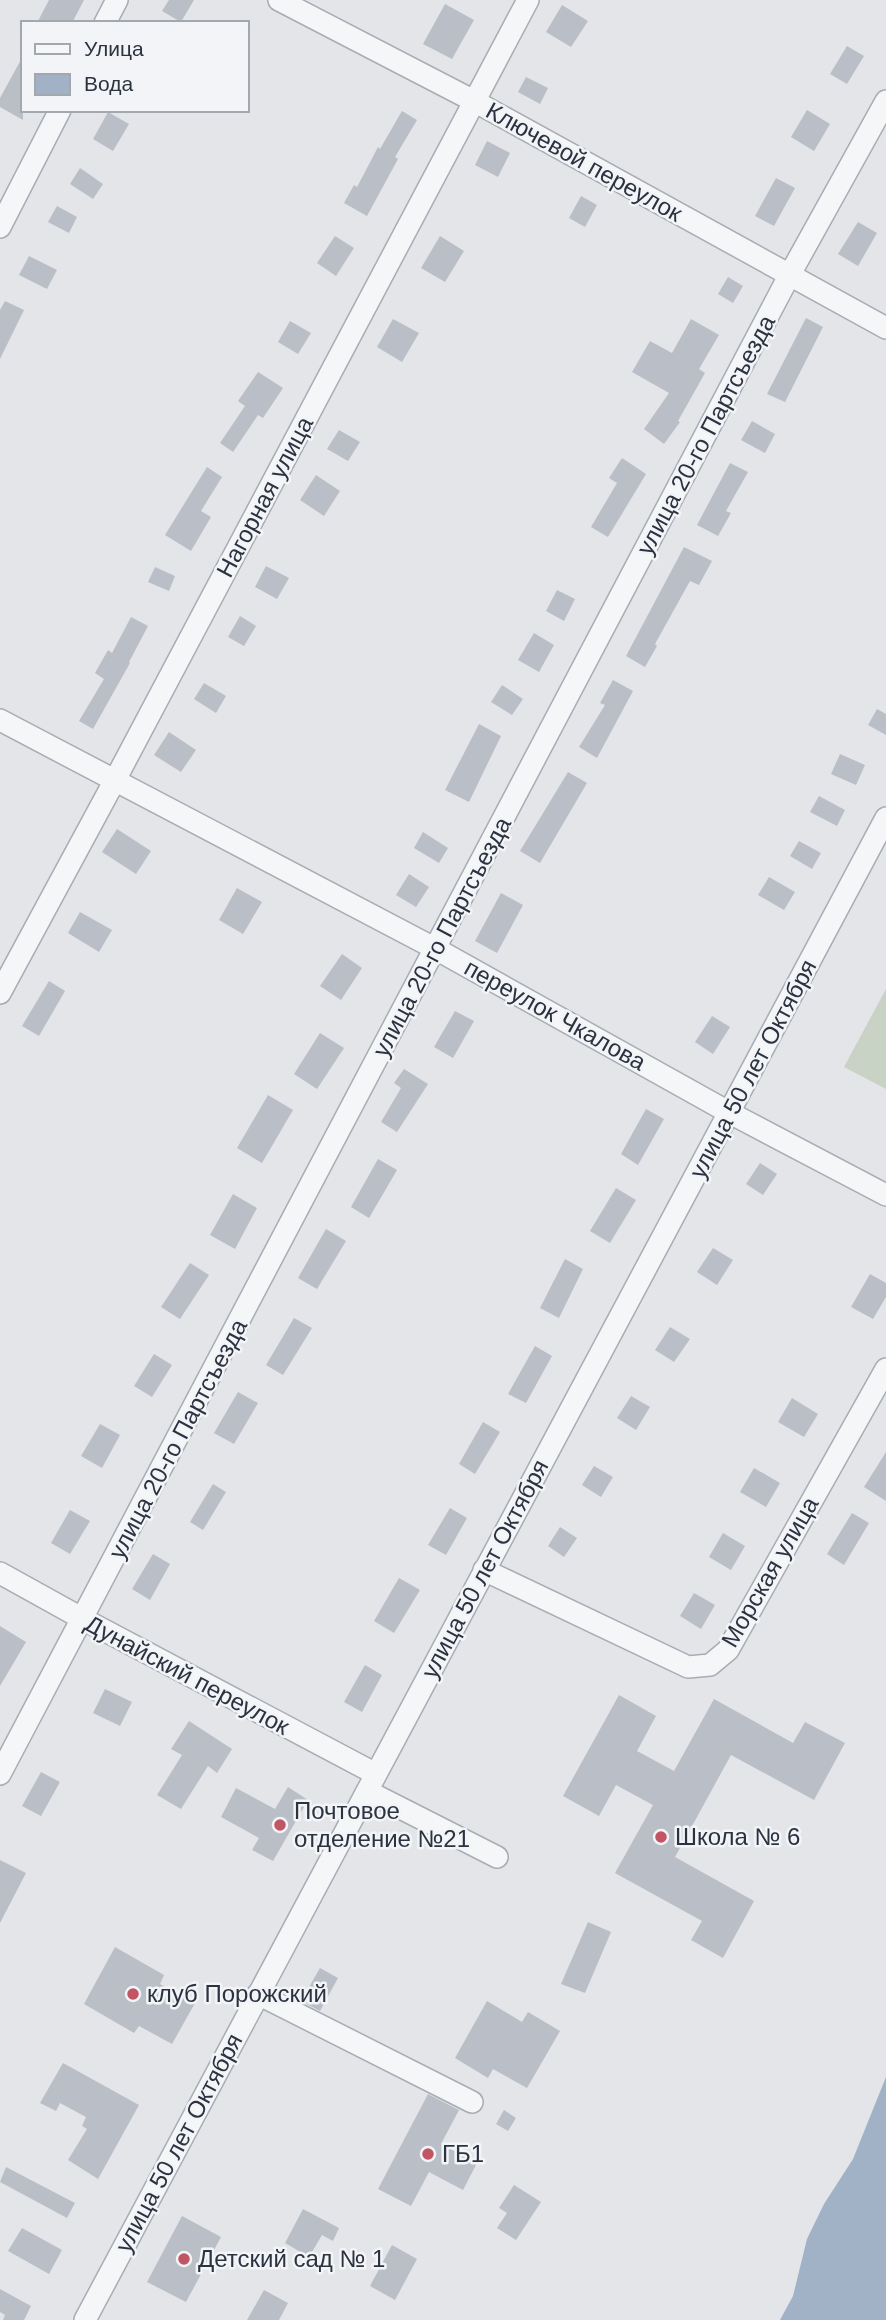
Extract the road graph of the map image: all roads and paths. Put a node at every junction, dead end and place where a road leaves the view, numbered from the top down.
1 (117, 0) edge
2 (279, 0) edge
3 (528, 0) edge
4 (106, 21) edge
5 (474, 101) junction
6 (886, 101) edge
7 (59, 112) edge
8 (0, 227) edge
9 (789, 276) junction
10 (886, 328) edge
11 (0, 720) edge
12 (116, 780) junction
13 (886, 818) edge
14 (436, 949) junction
15 (0, 993) edge
16 (730, 1113) junction
17 (886, 1195) edge
18 (886, 1369) edge
19 (484, 1570) junction
20 (0, 1573) edge
21 (83, 1619) junction
22 (0, 1774) edge
23 (371, 1783) junction
24 (497, 1857) dead end
25 (258, 1994) junction
26 (472, 2102) dead end
27 (85, 2320) edge

1 - 4 street
2 - 5 street, Ключевой переулок
3 - 5 street, Нагорная улица
5 - 9 street, Ключевой переулок
5 - 12 street, Нагорная улица
6 - 9 street, улица 20-го Партсъезда
7 - 8 street
9 - 10 street, Ключевой переулок
9 - 14 street, улица 20-го Партсъезда
11 - 12 street, переулок Чкалова
12 - 14 street, переулок Чкалова
12 - 15 street, Нагорная улица
13 - 16 street, улица 50 лет Октября
14 - 16 street, переулок Чкалова
14 - 21 street, улица 20-го Партсъезда
16 - 17 street, переулок Чкалова
16 - 19 street, улица 50 лет Октября
18 - 19 street, Морская улица
19 - 23 street, улица 50 лет Октября
20 - 21 street, Дунайский переулок
21 - 22 street, улица 20-го Партсъезда
21 - 23 street, Дунайский переулок
23 - 24 street, Дунайский переулок
23 - 25 street, улица 50 лет Октября
25 - 26 street
25 - 27 street, улица 50 лет Октября

